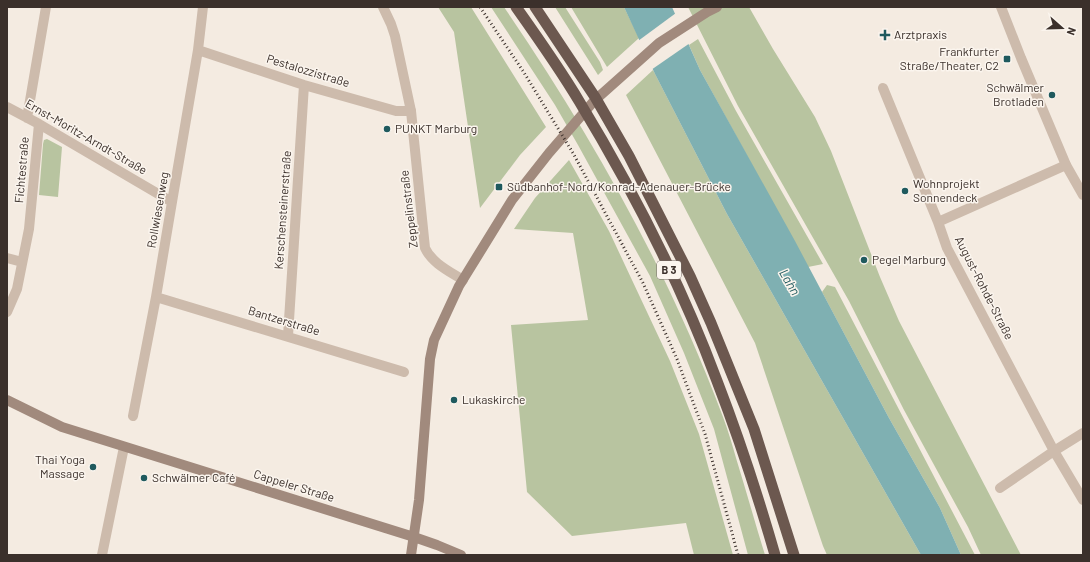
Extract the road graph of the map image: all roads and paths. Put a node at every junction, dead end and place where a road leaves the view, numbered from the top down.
1 (46, 7) edge
2 (203, 7) edge
3 (383, 7) edge
4 (516, 7) edge
5 (535, 7) edge
6 (717, 7) edge
7 (1001, 7) edge
8 (198, 50) junction
9 (304, 85) junction
10 (883, 88) dead end
11 (7, 107) edge
12 (411, 111) junction
13 (27, 118) junction
14 (39, 124) junction
15 (1066, 165) junction
16 (1083, 195) edge
17 (172, 202) junction
18 (938, 222) junction
19 (7, 258) edge
20 (22, 262) junction
21 (462, 280) junction
22 (156, 297) junction
23 (7, 312) edge
24 (288, 336) junction
25 (404, 372) dead end
26 (7, 400) edge
27 (133, 416) dead end
28 (1083, 433) edge
29 (124, 447) junction
30 (1054, 451) junction
31 (1000, 488) dead end
32 (1083, 500) edge
33 (782, 513) junction
34 (414, 537) junction
35 (102, 555) edge
36 (410, 555) edge
37 (461, 555) edge
38 (775, 555) edge
39 (794, 555) edge
40 (802, 555) edge

1 - 13 street
2 - 8 street, Rollwiesenweg
3 - 12 street, Zeppelinstraße
4 - 38 highway, B 3
5 - 33 highway, B 3
6 - 21 main road
7 - 15 street
8 - 9 street, Pestalozzistraße
8 - 17 street, Rollwiesenweg
9 - 12 street, Pestalozzistraße
9 - 24 street, Kerschensteinerstraße
10 - 18 street, August-Rohde-Straße
11 - 13 street, Ernst-Moritz-Arndt-Straße
12 - 21 street, Zeppelinstraße
13 - 14 street, Ernst-Moritz-Arndt-Straße
14 - 17 street, Ernst-Moritz-Arndt-Straße
14 - 20 street, Fichtestraße
15 - 16 street
15 - 18 street
17 - 22 street, Rollwiesenweg
18 - 30 street, August-Rohde-Straße
19 - 20 street
20 - 23 street, Fichtestraße
21 - 34 main road
22 - 24 street, Bantzerstraße
22 - 27 street, Rollwiesenweg
24 - 25 street, Bantzerstraße
26 - 29 main road, Cappeler Straße
28 - 30 street
29 - 34 main road, Cappeler Straße
29 - 35 street
30 - 31 street
30 - 32 street, August-Rohde-Straße
33 - 39 highway, B 3
33 - 40 highway
34 - 36 main road
34 - 37 main road, Cappeler Straße

